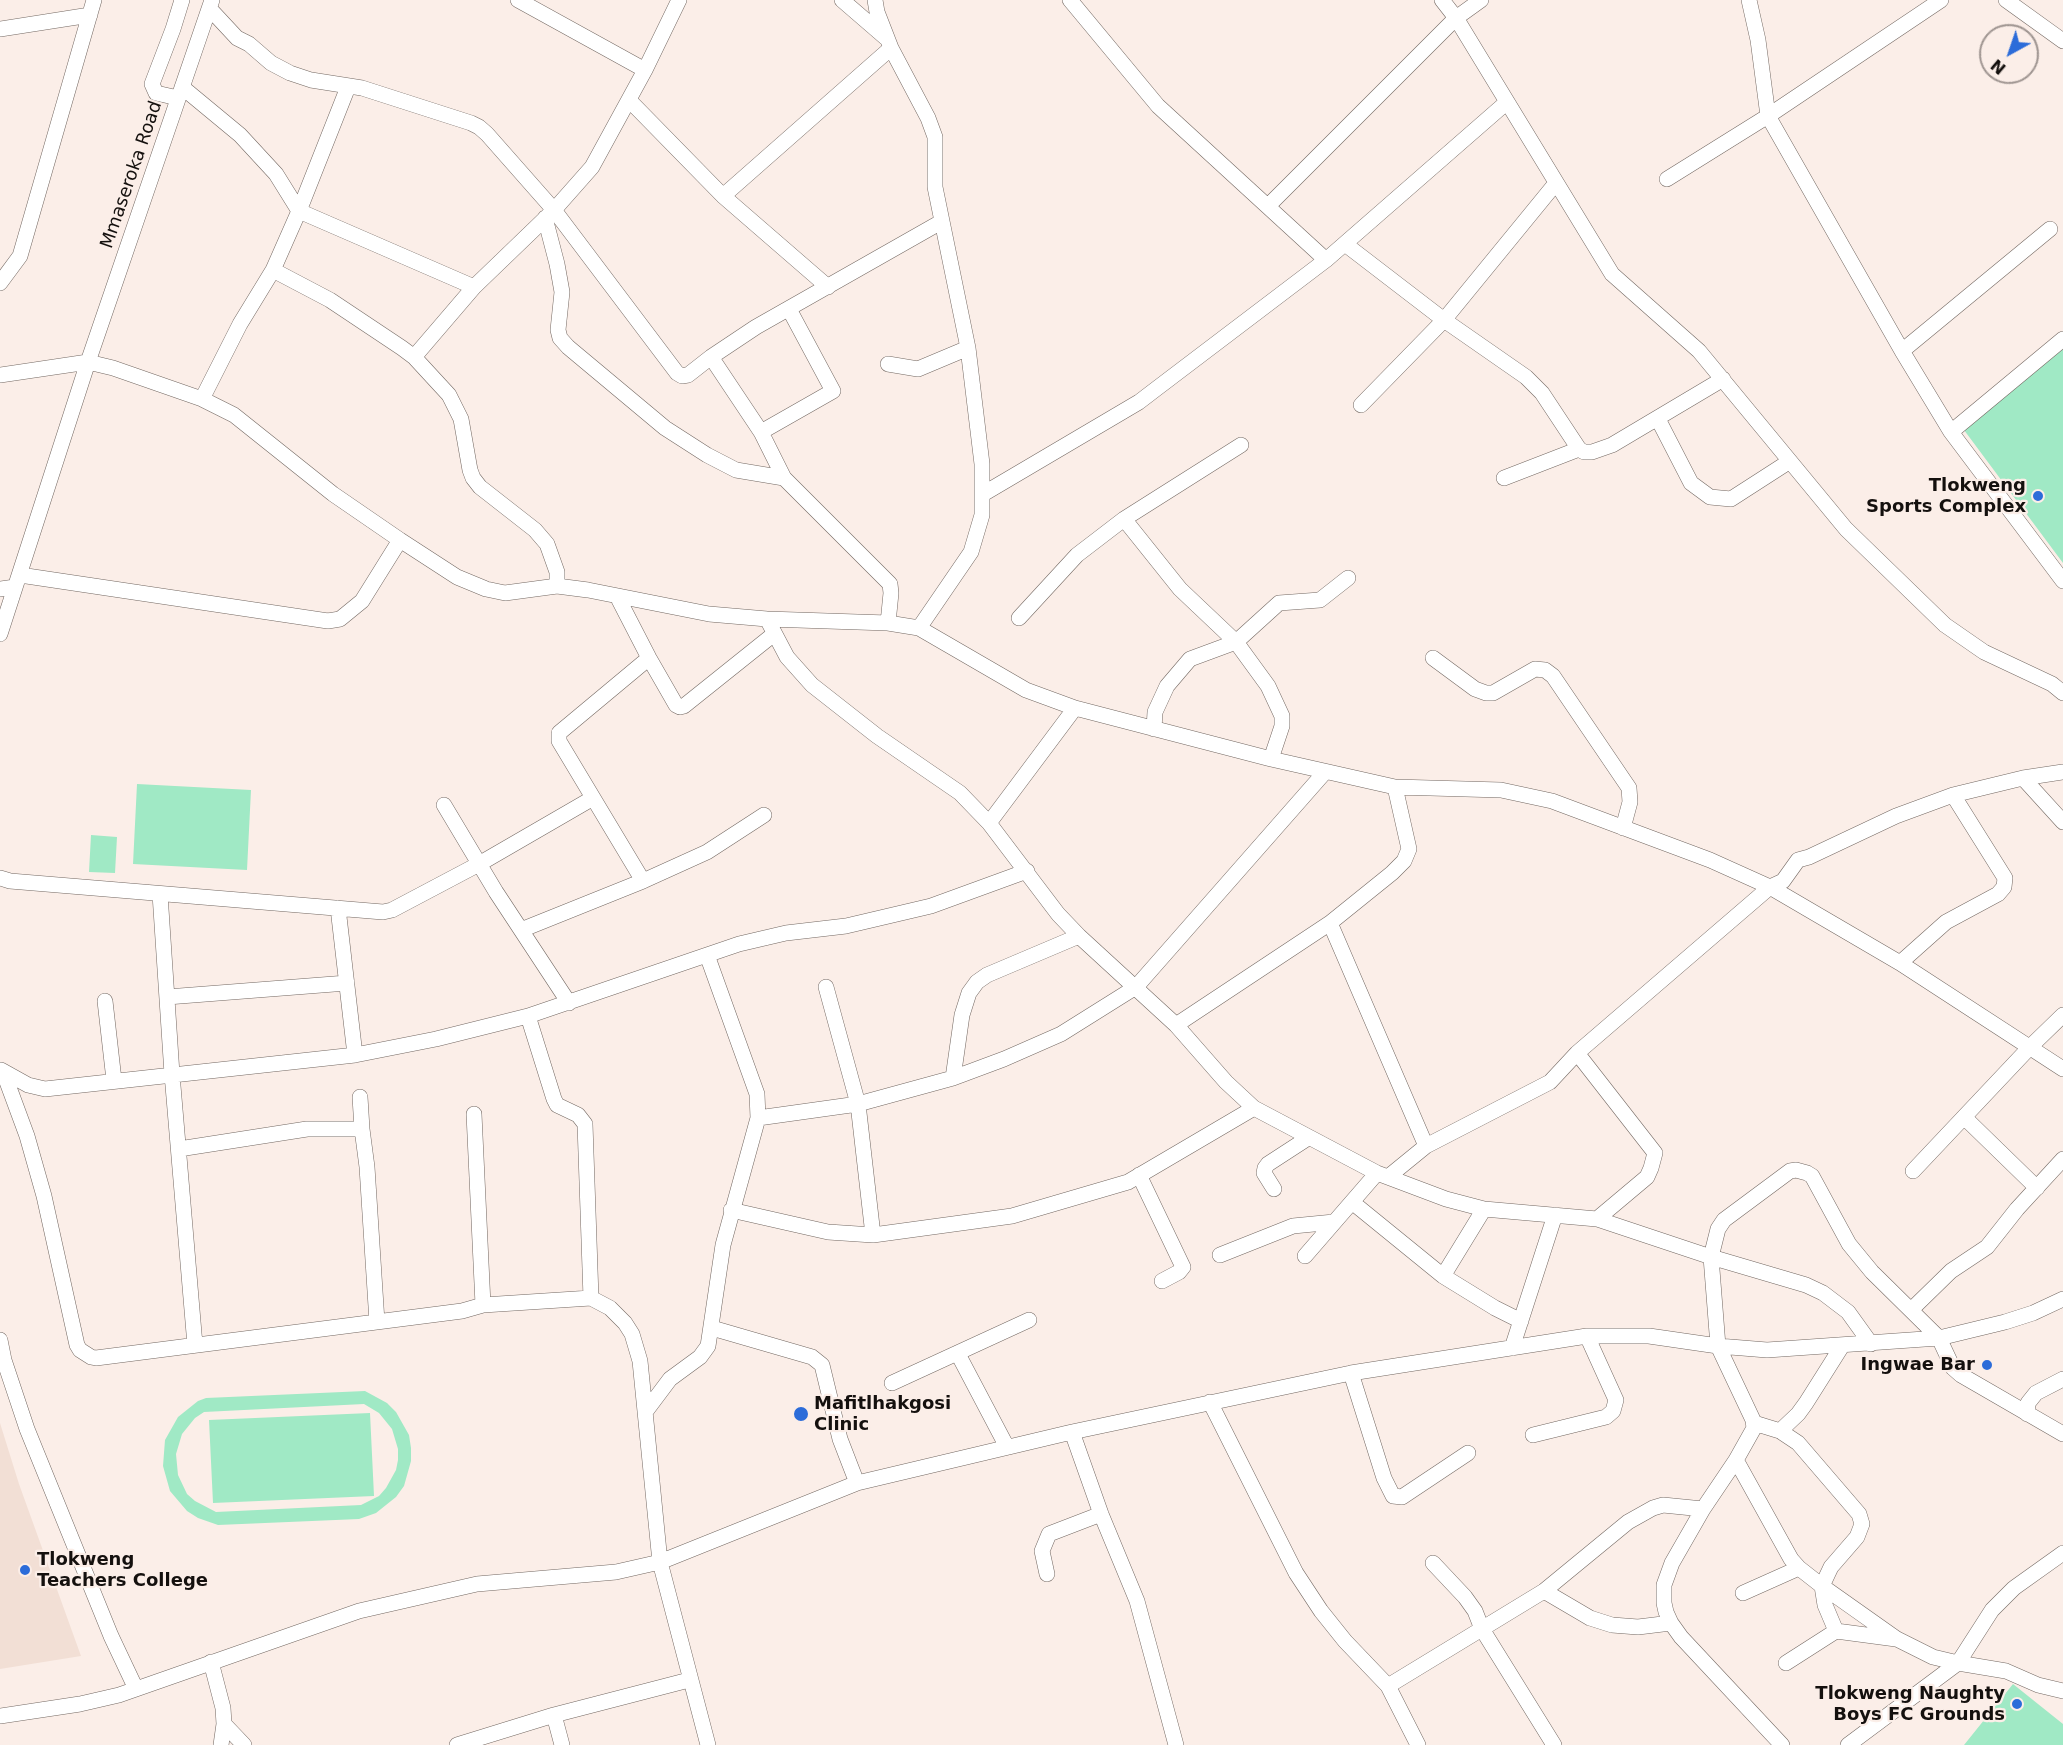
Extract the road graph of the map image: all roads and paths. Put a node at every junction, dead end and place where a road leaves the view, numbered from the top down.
1 (182, 0) edge
2 (518, 0) edge
3 (678, 0) edge
4 (842, 0) edge
5 (875, 0) edge
6 (1070, 0) edge
7 (1442, 0) edge
8 (1481, 0) edge
9 (1749, 0) edge
10 (1941, 0) edge
11 (2006, 0) edge
12 (211, 4) edge
13 (92, 7) edge
14 (1456, 18) junction
15 (0, 29) edge
16 (2063, 41) edge
17 (890, 44) junction
18 (645, 70) junction
19 (348, 87) junction
20 (180, 93) junction
21 (629, 100) junction
22 (1507, 102) junction
23 (1768, 116) junction
24 (1667, 179) dead end
25 (1556, 183) junction
26 (723, 196) junction
27 (1268, 206) junction
28 (299, 211) junction
29 (550, 214) junction
30 (941, 222) junction
31 (2050, 229) dead end
32 (1345, 244) junction
33 (1326, 260) junction
34 (273, 270) junction
35 (0, 283) edge
36 (474, 287) junction
37 (828, 287) junction
38 (789, 309) junction
39 (1444, 320) junction
40 (2063, 339) edge
41 (968, 348) junction
42 (1902, 351) junction
43 (414, 357) junction
44 (711, 357) junction
45 (88, 362) junction
46 (888, 364) dead end
47 (0, 375) edge
48 (1723, 380) junction
49 (202, 399) junction
50 (1360, 405) dead end
51 (1658, 419) junction
52 (761, 432) junction
53 (1951, 432) junction
54 (1241, 445) dead end
55 (1579, 449) junction
56 (1790, 461) junction
57 (784, 478) junction
58 (1504, 478) dead end
59 (983, 494) junction
60 (1124, 519) junction
61 (400, 540) junction
62 (1348, 578) dead end
63 (2063, 581) edge
64 (12, 584) edge
65 (557, 586) junction
66 (618, 596) junction
67 (1018, 618) dead end
68 (767, 619) junction
69 (888, 623) junction
70 (919, 628) junction
71 (0, 634) edge
72 (774, 634) junction
73 (1236, 642) junction
74 (649, 658) junction
75 (1433, 658) dead end
76 (2063, 693) edge
77 (1075, 708) junction
78 (1154, 729) junction
79 (1271, 759) junction
80 (1325, 772) junction
81 (2063, 772) edge
82 (2023, 778) junction
83 (1395, 787) junction
84 (1953, 795) junction
85 (593, 798) junction
86 (444, 805) dead end
87 (764, 815) dead end
88 (1625, 820) junction
89 (2063, 822) edge
90 (989, 823) junction
91 (479, 864) junction
92 (1027, 871) junction
93 (0, 878) edge
94 (643, 881) junction
95 (1770, 887) junction
96 (160, 894) junction
97 (338, 908) junction
98 (1330, 923) junction
99 (521, 930) junction
100 (1079, 936) junction
101 (707, 955) junction
102 (1900, 963) junction
103 (347, 983) junction
104 (826, 987) dead end
105 (1136, 987) junction
106 (167, 997) junction
107 (105, 1001) dead end
108 (569, 1003) junction
109 (2063, 1015) edge
110 (528, 1016) junction
111 (1176, 1025) junction
112 (2030, 1047) junction
113 (1576, 1053) junction
114 (356, 1055) junction
115 (2063, 1069) edge
116 (2, 1070) edge
117 (172, 1074) junction
118 (953, 1078) junction
119 (114, 1080) junction
120 (360, 1097) dead end
121 (858, 1104) junction
122 (1254, 1108) junction
123 (474, 1114) dead end
124 (1964, 1117) junction
125 (758, 1118) junction
126 (362, 1129) junction
127 (1308, 1138) junction
128 (1426, 1146) junction
129 (179, 1149) junction
130 (2063, 1159) edge
131 (1913, 1171) dead end
132 (1139, 1175) junction
133 (1383, 1175) junction
134 (2037, 1188) junction
135 (1274, 1189) dead end
136 (1352, 1202) junction
137 (1484, 1209) junction
138 (731, 1210) junction
139 (1555, 1215) junction
140 (1597, 1218) junction
141 (1334, 1222) junction
142 (873, 1235) junction
143 (1220, 1255) dead end
144 (1305, 1256) dead end
145 (1711, 1257) junction
146 (1443, 1276) junction
147 (1162, 1281) dead end
148 (591, 1298) junction
149 (2063, 1299) edge
150 (483, 1305) junction
151 (1911, 1310) junction
152 (1029, 1320) dead end
153 (1521, 1321) junction
154 (377, 1322) junction
155 (712, 1328) junction
156 (1587, 1336) junction
157 (1939, 1338) junction
158 (0, 1340) edge
159 (1871, 1344) junction
160 (195, 1345) junction
161 (1718, 1346) junction
162 (1842, 1346) junction
163 (1512, 1348) junction
164 (958, 1354) junction
165 (1351, 1373) junction
166 (2063, 1379) edge
167 (892, 1383) dead end
168 (1210, 1402) junction
169 (2029, 1405) junction
170 (646, 1411) junction
171 (1754, 1423) junction
172 (1780, 1431) junction
173 (1072, 1432) junction
174 (2063, 1434) edge
175 (1533, 1435) dead end
176 (1007, 1447) junction
177 (1468, 1453) dead end
178 (1736, 1460) junction
179 (857, 1483) junction
180 (1703, 1509) junction
181 (1101, 1514) junction
182 (2063, 1553) edge
183 (660, 1562) junction
184 (1432, 1563) dead end
185 (1799, 1568) junction
186 (1047, 1574) dead end
187 (1822, 1586) junction
188 (1544, 1591) junction
189 (1743, 1593) dead end
190 (1867, 1618) junction
191 (1671, 1623) junction
192 (1482, 1629) junction
193 (1836, 1631) junction
194 (1863, 1635) junction
195 (1897, 1639) junction
196 (211, 1662) junction
197 (1786, 1663) dead end
198 (1958, 1663) junction
199 (690, 1680) junction
200 (1388, 1686) junction
201 (136, 1689) junction
202 (2063, 1691) edge
203 (554, 1715) junction
204 (0, 1716) edge
205 (224, 1724) junction
206 (221, 1745) edge
207 (244, 1745) edge
208 (457, 1745) edge
209 (562, 1745) edge
210 (708, 1745) edge
211 (1176, 1745) edge
212 (1418, 1745) edge
213 (1554, 1745) edge
214 (1782, 1745) edge
215 (1848, 1745) edge

1 - 20 street
2 - 18 street
3 - 18 street
4 - 17 street
5 - 17 street
6 - 27 street
7 - 14 street
8 - 14 street
9 - 23 street
10 - 23 street
11 - 16 street
12 - 19 street
12 - 20 street, Mmaseroka Road
13 - 15 street
13 - 35 street
14 - 22 street
14 - 27 street
17 - 26 street
17 - 30 street
18 - 21 street
19 - 28 street
19 - 29 street
20 - 28 street
20 - 45 street, Mmaseroka Road
21 - 26 street
21 - 29 street
22 - 25 street
22 - 32 street
23 - 24 street
23 - 42 street
25 - 39 street
25 - 48 street
26 - 37 street
27 - 33 street
28 - 34 street
28 - 36 street
29 - 36 street
29 - 44 street
29 - 57 street
30 - 37 street
30 - 41 street
31 - 42 street
32 - 33 street
32 - 39 street
33 - 59 street
34 - 43 street
34 - 49 street
36 - 43 street
37 - 38 street
38 - 44 street
38 - 52 street
39 - 50 street
39 - 55 street
40 - 53 street
41 - 46 street
41 - 59 street
42 - 53 street
43 - 65 street
44 - 52 street
45 - 47 street
45 - 49 street
45 - 64 street, Mmaseroka Road
48 - 51 street
48 - 56 street
49 - 61 street
51 - 55 street
51 - 56 street
52 - 57 street
53 - 63 street
54 - 60 street
55 - 58 street
56 - 76 street
57 - 69 street
59 - 70 street
60 - 67 street
60 - 73 street
61 - 64 street
61 - 65 street
62 - 73 street
64 - 71 street, Mmaseroka Road
65 - 66 street
66 - 68 street
66 - 74 street
68 - 69 street
68 - 72 street
69 - 70 street
70 - 77 street
72 - 74 street
72 - 90 street
73 - 78 street
73 - 79 street
74 - 85 street
75 - 88 street
77 - 78 street
77 - 90 street
78 - 79 street
79 - 80 street
80 - 83 street
80 - 105 street
81 - 82 street
82 - 84 street
82 - 89 street
83 - 88 street
83 - 98 street
84 - 95 street
84 - 102 street
85 - 91 street
85 - 94 street
86 - 91 street
87 - 94 street
88 - 95 street
90 - 92 street
91 - 97 street
91 - 99 street
92 - 100 street
92 - 101 street
93 - 96 street
94 - 99 street
95 - 102 street
95 - 113 street
96 - 97 street
96 - 106 street
97 - 103 street
98 - 111 street
98 - 128 street
99 - 108 street
100 - 105 street
100 - 118 street
101 - 108 street
101 - 125 street
102 - 112 street
103 - 106 street
103 - 114 street
104 - 121 street
105 - 111 street
105 - 118 street
106 - 117 street
107 - 119 street
108 - 110 street
109 - 112 street
110 - 114 street
110 - 148 street
111 - 122 street
112 - 115 street
112 - 124 street
113 - 128 street
113 - 140 street
114 - 117 street
116 - 119 street
116 - 160 street
117 - 119 street
117 - 129 street
118 - 121 street
120 - 126 street
121 - 125 street
121 - 142 street
122 - 127 street
122 - 132 street
123 - 150 street
124 - 131 street
124 - 134 street
125 - 138 street
126 - 129 street
126 - 154 street
127 - 133 street
127 - 135 street
128 - 133 street
129 - 160 street
130 - 134 street
132 - 142 street
132 - 147 street
133 - 136 street
133 - 137 street
134 - 151 street
136 - 141 street
136 - 146 street
137 - 139 street
137 - 146 street
138 - 142 street
138 - 155 street
139 - 140 street
139 - 153 street
140 - 145 street
141 - 143 street
141 - 144 street
145 - 151 street
145 - 159 street
145 - 161 street
146 - 153 street
148 - 150 street
148 - 170 street
149 - 157 street
150 - 154 street
151 - 157 street
152 - 164 street
153 - 163 street
154 - 160 street
155 - 170 street
155 - 179 street
156 - 161 street
156 - 163 street
156 - 175 street
157 - 159 street
157 - 169 street
158 - 201 street
159 - 162 street
161 - 162 street
161 - 171 street
162 - 172 street
163 - 165 street
164 - 167 street
164 - 176 street
165 - 168 street
165 - 177 street
166 - 169 street
168 - 173 street
168 - 200 street
169 - 174 street
170 - 183 street
171 - 172 street
171 - 178 street
172 - 187 street
173 - 176 street
173 - 181 street
176 - 179 street
178 - 180 street
178 - 185 street
179 - 183 street
180 - 188 street
180 - 191 street
181 - 186 street
181 - 211 street
182 - 198 street
183 - 196 street
183 - 199 street
184 - 192 street
185 - 187 street
185 - 189 street
187 - 190 street
187 - 193 street
188 - 191 street
188 - 192 street
190 - 194 street
190 - 195 street
191 - 214 street
192 - 200 street
192 - 213 street
193 - 194 street
193 - 197 street
194 - 195 street
195 - 198 street
196 - 201 street
196 - 205 street
198 - 202 street
198 - 215 street
199 - 203 street
199 - 210 street
200 - 212 street
201 - 204 street
203 - 208 street
203 - 209 street
205 - 206 street
205 - 207 street

